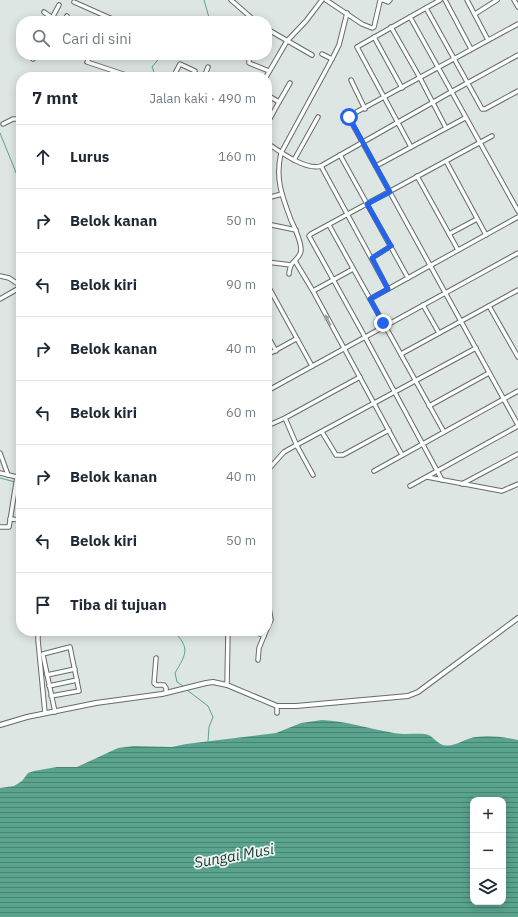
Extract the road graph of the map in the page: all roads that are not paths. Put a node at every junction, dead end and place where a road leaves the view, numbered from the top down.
1 (231, 0) edge
2 (322, 0) edge
3 (326, 0) edge
4 (382, 0) edge
5 (390, 0) edge
6 (440, 0) edge
7 (445, 0) edge
8 (467, 0) edge
9 (498, 0) edge
10 (514, 0) edge
11 (74, 2) dead end
12 (59, 4) dead end
13 (518, 7) edge
14 (426, 8) junction
15 (44, 12) dead end
16 (347, 13) junction
17 (475, 14) junction
18 (48, 16) edge
19 (54, 16) edge
20 (101, 16) edge
21 (249, 16) edge
22 (410, 17) junction
23 (518, 24) edge
24 (391, 27) junction
25 (272, 32) edge
26 (374, 37) junction
27 (488, 40) junction
28 (287, 41) junction
29 (471, 49) junction
30 (322, 54) dead end
31 (312, 55) dead end
32 (518, 55) edge
33 (455, 58) junction
34 (332, 59) junction
35 (88, 60) edge
36 (249, 60) edge
37 (208, 67) dead end
38 (438, 68) junction
39 (195, 71) dead end
40 (269, 71) joint
41 (117, 72) edge
42 (176, 72) edge
43 (206, 72) edge
44 (420, 78) junction
45 (351, 80) dead end
46 (290, 83) dead end
47 (468, 83) junction
48 (402, 88) junction
49 (518, 91) edge
50 (451, 92) junction
51 (272, 98) edge
52 (385, 98) junction
53 (279, 102) junction
54 (432, 103) junction
55 (365, 108) junction
56 (272, 115) edge
57 (318, 117) dead end
58 (465, 118) junction
59 (16, 119) edge
60 (398, 122) junction
61 (3, 124) dead end
62 (446, 128) junction
63 (492, 136) dead end
64 (479, 142) junction
65 (363, 143) junction
66 (272, 147) edge
67 (411, 147) junction
68 (281, 153) junction
69 (340, 155) junction
70 (294, 160) junction
71 (446, 161) junction
72 (321, 166) junction
73 (376, 166) junction
74 (417, 176) junction
75 (390, 192) junction
76 (282, 194) junction
77 (272, 197) edge
78 (367, 204) junction
79 (518, 211) edge
80 (348, 214) junction
81 (518, 217) edge
82 (477, 219) junction
83 (272, 225) edge
84 (329, 225) junction
85 (296, 230) junction
86 (449, 234) junction
87 (486, 235) junction
88 (391, 246) junction
89 (458, 250) junction
90 (518, 254) edge
91 (372, 258) junction
92 (295, 261) junction
93 (272, 263) edge
94 (291, 265) junction
95 (430, 265) junction
96 (353, 269) junction
97 (289, 274) dead end
98 (0, 276) edge
99 (408, 278) junction
100 (334, 280) junction
101 (16, 283) edge
102 (388, 289) junction
103 (16, 290) edge
104 (313, 291) junction
105 (518, 291) edge
106 (446, 293) junction
107 (272, 294) edge
108 (0, 299) edge
109 (370, 299) junction
110 (423, 305) junction
111 (489, 306) junction
112 (461, 321) junction
113 (385, 326) junction
114 (439, 333) junction
115 (365, 337) junction
116 (296, 338) junction
117 (272, 343) edge
118 (344, 348) junction
119 (476, 348) junction
120 (276, 350) junction
121 (272, 352) edge
122 (401, 354) junction
123 (518, 357) edge
124 (312, 366) junction
125 (489, 372) junction
126 (360, 377) junction
127 (416, 381) junction
128 (272, 388) edge
129 (395, 392) junction
130 (518, 392) edge
131 (504, 399) junction
132 (374, 403) junction
133 (430, 406) junction
134 (285, 418) junction
135 (272, 424) edge
136 (518, 426) edge
137 (389, 430) junction
138 (322, 432) junction
139 (444, 432) junction
140 (422, 444) junction
141 (297, 446) junction
142 (0, 453) edge
143 (518, 454) edge
144 (402, 455) junction
145 (272, 465) edge
146 (374, 471) dead end
147 (437, 472) junction
148 (0, 473) edge
149 (8, 475) junction
150 (313, 475) dead end
151 (16, 477) edge
152 (427, 477) junction
153 (442, 480) junction
154 (16, 484) edge
155 (462, 484) junction
156 (518, 484) edge
157 (410, 486) dead end
158 (516, 487) edge
159 (10, 519) junction
160 (16, 520) edge
161 (0, 527) edge
162 (518, 618) edge
163 (38, 636) edge
164 (228, 636) edge
165 (264, 636) edge
166 (156, 658) dead end
167 (258, 660) dead end
168 (75, 669) junction
169 (47, 675) junction
170 (78, 680) junction
171 (227, 685) junction
172 (50, 686) junction
173 (166, 693) junction
174 (52, 696) junction
175 (277, 706) junction
176 (55, 712) junction
177 (277, 713) dead end
178 (45, 714) junction
179 (0, 724) edge

1 - 21 street
2 - 28 street
3 - 16 street
4 - 5 street
4 - 16 street
6 - 14 street
7 - 29 street
8 - 17 street
9 - 17 street
10 - 13 street
11 - 20 street
12 - 19 street
14 - 22 street
14 - 33 street
15 - 18 street
16 - 34 street
17 - 27 street
22 - 24 street
22 - 38 street
23 - 27 street
24 - 26 street
24 - 44 street
25 - 28 street
26 - 48 street
26 - 52 street
27 - 29 street
28 - 31 street
28 - 40 street
29 - 33 street
30 - 34 street
32 - 47 street
33 - 38 street
33 - 47 street
34 - 68 street
35 - 41 street
36 - 40 street
37 - 43 street
38 - 44 street
38 - 50 street
39 - 42 street
44 - 48 street
44 - 54 street
45 - 55 street
46 - 53 street
47 - 49 street
47 - 50 street
48 - 52 street
50 - 54 street
50 - 58 street
51 - 53 street
52 - 55 street
52 - 60 street
53 - 56 street
54 - 60 street
54 - 62 street
55 - 65 street
57 - 70 street
58 - 62 street
58 - 64 street
59 - 61 street
60 - 65 street
60 - 67 street
62 - 67 street
63 - 64 street
64 - 71 street
64 - 79 street
65 - 69 street
65 - 73 street
66 - 68 street
67 - 73 street
68 - 70 street
68 - 76 street
69 - 72 street
69 - 78 street
70 - 72 street
71 - 74 street
71 - 82 street
72 - 80 street
73 - 75 street
74 - 75 street
74 - 86 street
75 - 78 street
75 - 95 street
76 - 77 street
76 - 85 street
78 - 80 street
78 - 88 street
80 - 84 street
80 - 91 street
81 - 87 street
82 - 86 street
82 - 87 street
83 - 85 street
84 - 96 street
84 - 100 street
85 - 92 street
86 - 89 street
87 - 89 street
88 - 91 street
88 - 99 street
89 - 95 street
90 - 106 street
91 - 102 street
92 - 94 street
92 - 104 street
93 - 94 street
94 - 97 street
95 - 99 street
95 - 106 street
96 - 100 street
96 - 109 street
98 - 101 street
99 - 102 street
100 - 104 street
100 - 115 street
102 - 109 street
103 - 108 street
118 -> 104 street
105 - 111 street
106 - 110 street
106 - 112 street
107 - 116 street
109 - 113 street
110 - 113 street
110 - 114 street
111 - 112 street
111 - 123 street
112 - 114 street
112 - 119 street
113 - 115 street
113 - 122 street
114 - 122 street
115 - 118 street
115 - 129 street
116 - 120 street
116 - 124 street
117 - 120 street
118 - 124 street
118 - 126 street
119 - 125 street
119 - 127 street
120 - 121 street
122 - 127 street
124 - 128 street
125 - 131 street
125 - 133 street
126 - 132 street
126 - 134 street
127 - 129 street
127 - 133 street
129 - 132 street
129 - 140 street
130 - 131 street
131 - 136 street
131 - 139 street
132 - 137 street
132 - 138 street
133 - 139 street
134 - 135 street
134 - 141 street
136 - 147 street
137 - 138 street
137 - 144 street
138 - 141 street
139 - 140 street
140 - 144 street
140 - 147 street
141 - 145 street
141 - 150 street
142 - 149 street
143 - 155 street
144 - 146 street
147 - 152 street
147 - 153 street
148 - 149 street
149 - 151 street
152 - 153 street
152 - 157 street
153 - 155 street
154 - 159 street
155 - 158 street
156 - 158 street
159 - 160 street
159 - 161 street
162 - 175 street
163 - 178 street
164 - 171 street
165 - 167 street
166 - 173 street
168 - 169 street
168 - 169 street
168 - 170 street
169 - 172 street
170 - 172 street
170 - 174 street
171 - 173 street
171 - 175 street
172 - 174 street
173 - 176 street
174 - 176 street
175 - 177 street
176 - 178 street
178 - 179 street

